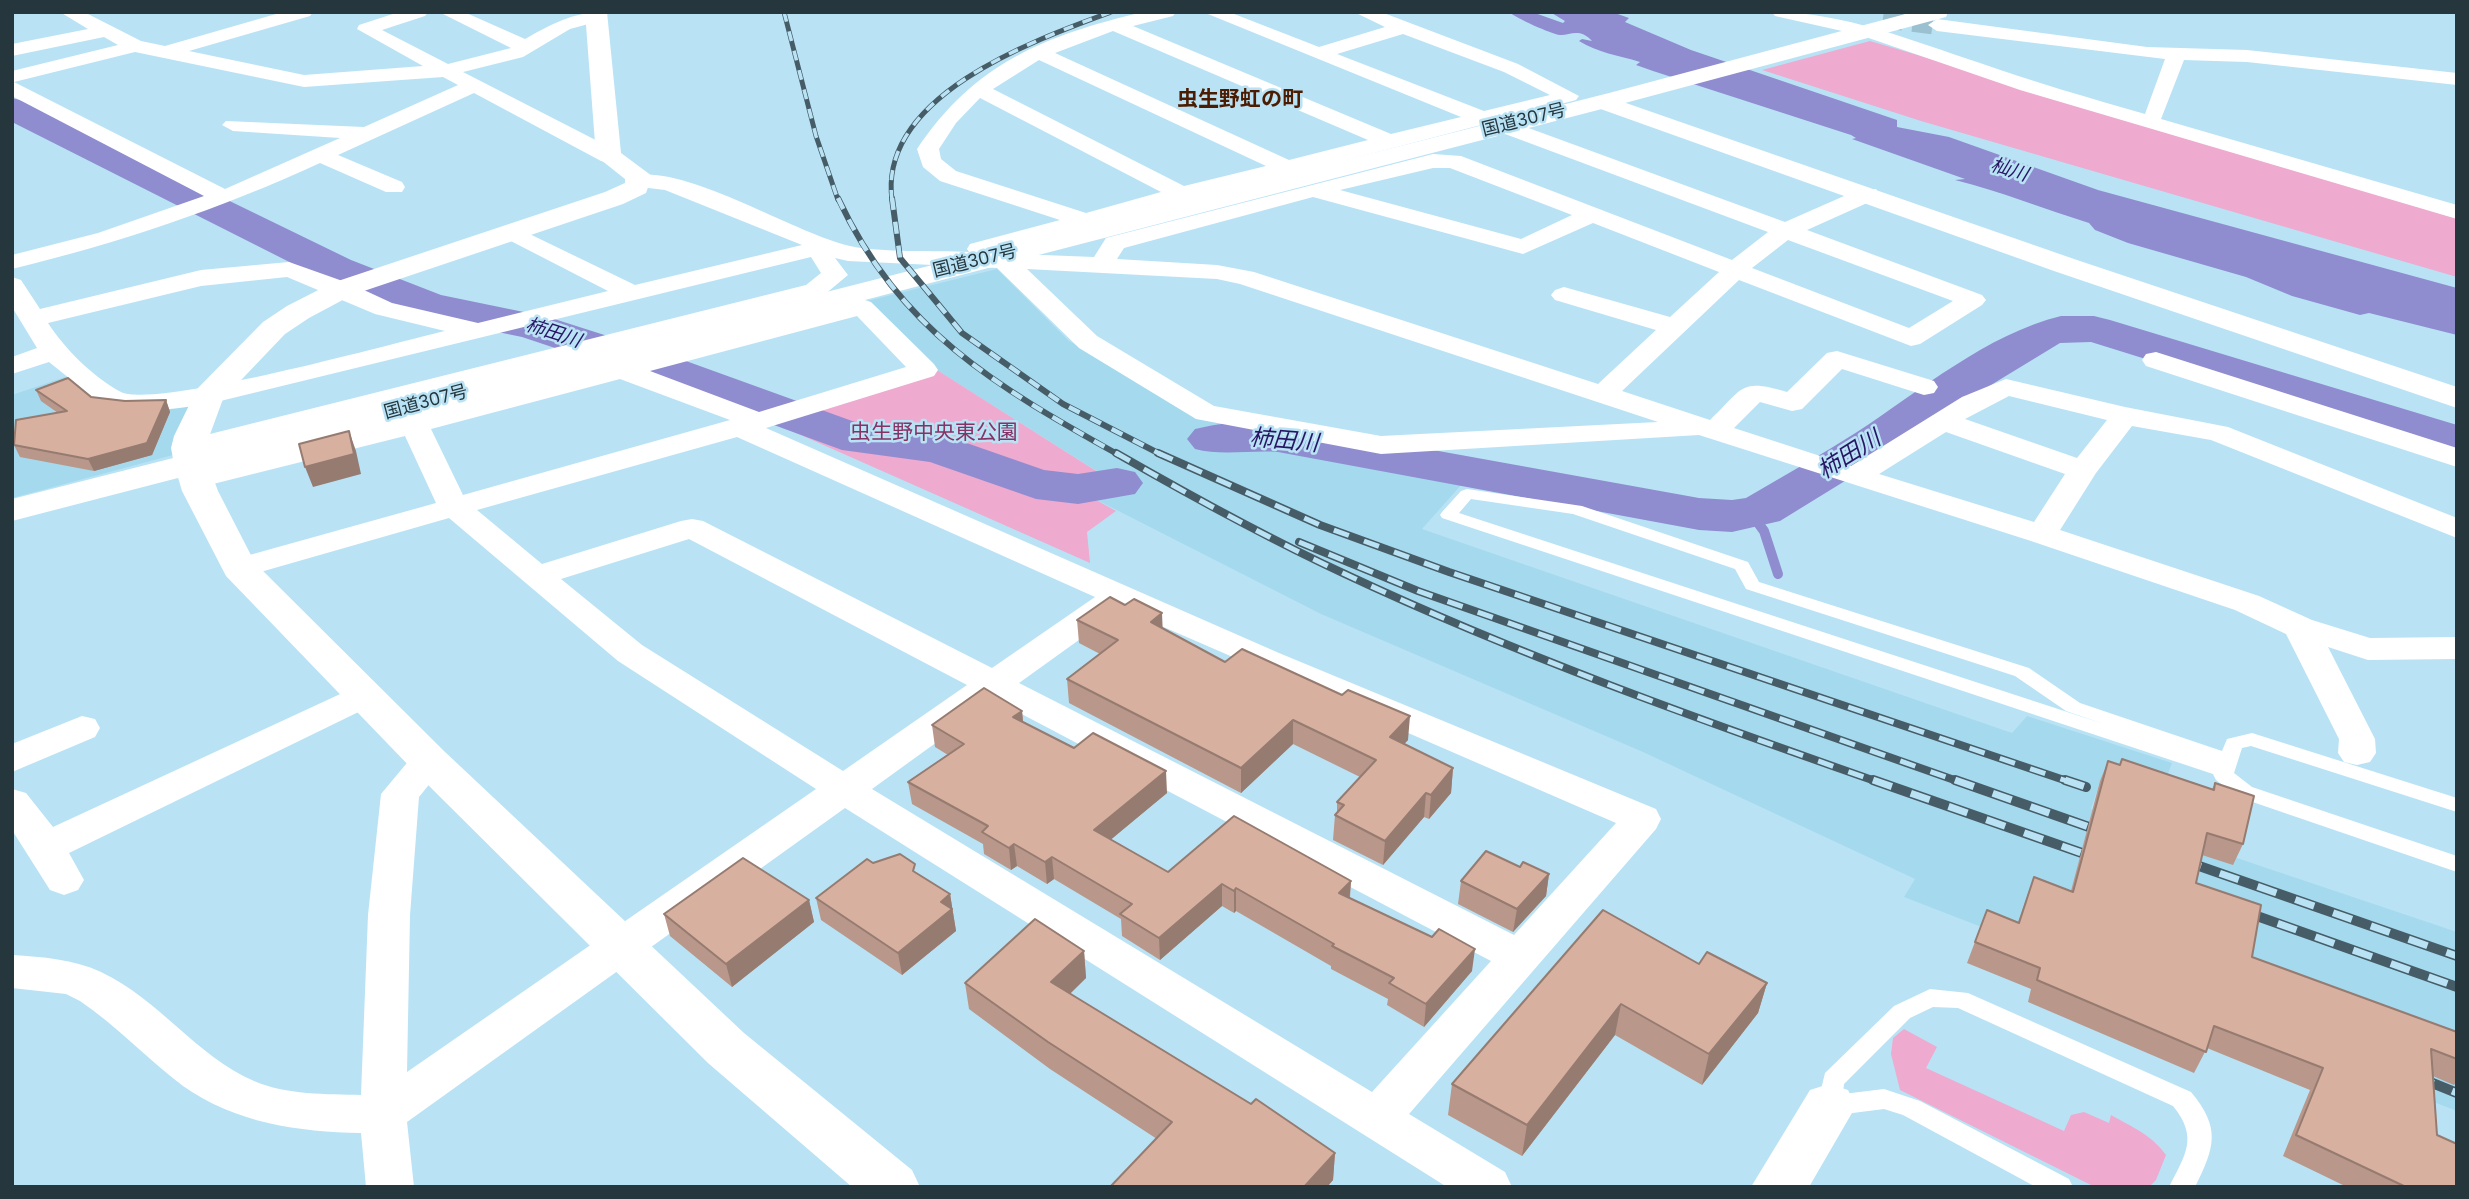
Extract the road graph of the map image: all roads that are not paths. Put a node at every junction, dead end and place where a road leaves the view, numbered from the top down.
1 (304, 12) edge
2 (419, 12) edge
3 (447, 12) edge
4 (1167, 12) edge
5 (1212, 12) edge
6 (1363, 12) edge
7 (1781, 12) edge
8 (1831, 12) edge
9 (596, 14) edge
10 (76, 16) edge
11 (1883, 18) dead end
12 (1938, 19) edge
13 (107, 22) edge
14 (1114, 25) junction
15 (1401, 28) junction
16 (1858, 33) junction
17 (135, 46) junction
18 (526, 47) junction
19 (12, 50) edge
20 (166, 52) junction
21 (1040, 53) junction
22 (1317, 54) junction
23 (2176, 55) junction
24 (443, 71) junction
25 (12, 77) edge
26 (2457, 79) edge
27 (472, 86) junction
28 (12, 88) edge
29 (978, 89) junction
30 (1604, 101) junction
31 (2155, 114) dead end
32 (1483, 118) junction
33 (233, 125) dead end
34 (367, 134) junction
35 (1388, 141) junction
36 (320, 155) junction
37 (610, 156) junction
38 (1286, 167) junction
39 (640, 181) junction
40 (394, 187) dead end
41 (1313, 190) junction
42 (1181, 194) junction
43 (1868, 194) junction
44 (224, 197) junction
45 (2457, 212) edge
46 (1594, 214) junction
47 (1087, 219) junction
48 (1787, 230) junction
49 (511, 232) junction
50 (813, 245) junction
51 (1108, 254) junction
52 (943, 258) junction
53 (1003, 260) junction
54 (12, 262) edge
55 (1734, 270) junction
56 (356, 284) junction
57 (12, 285) edge
58 (631, 293) junction
59 (1564, 295) dead end
60 (28, 322) edge
61 (1674, 327) junction
62 (486, 329) junction
63 (573, 351) junction
64 (53, 352) junction
65 (2156, 360) dead end
66 (12, 366) edge
67 (623, 371) junction
68 (1924, 387) dead end
69 (1603, 394) junction
70 (208, 396) junction
71 (2457, 398) edge
72 (2125, 416) junction
73 (1945, 422) junction
74 (753, 423) junction
75 (414, 425) junction
76 (1711, 428) junction
77 (2457, 458) edge
78 (192, 464) junction
79 (2083, 470) junction
80 (1836, 471) junction
81 (453, 506) junction
82 (12, 510) edge
83 (2457, 528) edge
84 (2042, 534) junction
85 (239, 568) junction
86 (536, 576) junction
87 (1752, 585) junction
88 (1119, 596) junction
89 (1736, 610) junction
90 (2300, 626) junction
91 (2457, 648) edge
92 (993, 684) junction
93 (365, 695) junction
94 (82, 728) dead end
95 (2357, 753) dead end
96 (12, 759) edge
97 (429, 761) junction
98 (2227, 765) junction
99 (845, 790) junction
100 (12, 802) edge
101 (2457, 805) edge
102 (2457, 864) edge
103 (621, 946) junction
104 (1520, 957) junction
105 (12, 971) edge
106 (1829, 1106) junction
107 (383, 1114) junction
108 (1377, 1118) junction
109 (390, 1187) edge
110 (892, 1187) edge
111 (1488, 1187) edge
112 (1779, 1187) edge
113 (2060, 1187) edge
114 (2182, 1187) edge

1 - 20 street
2 - 24 street
3 - 18 street
4 - 14 street
5 - 22 street
6 - 15 street
7 - 16 street
8 - 11 street
9 - 18 street
9 - 37 main road
10 - 13 street
12 - 16 main road, 国道307号
12 - 23 street
13 - 17 street
13 - 19 street
14 - 21 street
14 - 35 street
15 - 22 street
15 - 32 street
16 - 30 main road, 国道307号
16 - 45 street
17 - 20 street
17 - 25 street
18 - 24 street
20 - 24 street
21 - 29 street
21 - 38 street
22 - 32 street
23 - 26 street
23 - 31 street
24 - 27 street
27 - 34 street
27 - 37 street
28 - 44 street
29 - 42 street
29 - 47 street
30 - 43 main road
30 - 78 main road, 国道307号
32 - 35 street
32 - 48 street
33 - 34 street
34 - 36 street
35 - 38 street
36 - 40 street
36 - 44 street
37 - 39 main road
38 - 42 street
39 - 49 main road
39 - 50 street
41 - 46 street
41 - 46 street
41 - 51 street
42 - 47 street
43 - 48 street
43 - 71 main road
44 - 54 street
46 - 55 street
47 - 51 street
47 - 52 street
48 - 55 street
48 - 55 street
49 - 56 main road
49 - 58 street
50 - 52 street
50 - 58 street
50 - 63 street
51 - 53 street
51 - 69 street
52 - 53 street
53 - 76 street
55 - 61 street
56 - 60 street
56 - 62 street
56 - 70 main road
57 - 60 street
58 - 62 street
59 - 61 street
60 - 64 street
61 - 69 street
62 - 63 street
62 - 70 street
63 - 67 street
63 - 78 street
64 - 66 street
64 - 70 street
65 - 77 street
67 - 74 street
67 - 74 street
67 - 75 street
68 - 76 street
69 - 76 street
70 - 78 main road
72 - 73 street
72 - 79 street
72 - 83 street
73 - 79 street
73 - 80 street
74 - 81 street
74 - 88 street
75 - 78 street
75 - 81 street
76 - 80 street
78 - 82 main road, 国道307号
78 - 85 main road
79 - 84 street
80 - 84 street
81 - 85 street
81 - 86 street
84 - 90 street
85 - 93 main road
86 - 92 street
86 - 99 street
87 - 89 lane
87 - 89 lane
87 - 98 lane
88 - 92 street
88 - 104 street
89 - 98 lane
90 - 91 street
90 - 95 street
92 - 99 street
92 - 104 street
93 - 97 main road
93 - 100 street
94 - 96 street
97 - 103 main road
97 - 107 street
98 - 101 lane
98 - 102 lane
99 - 103 street
99 - 108 street
103 - 107 street
103 - 110 main road
104 - 108 street
105 - 107 street
106 - 112 main road
106 - 113 lane
106 - 114 lane
107 - 109 street
108 - 111 street

